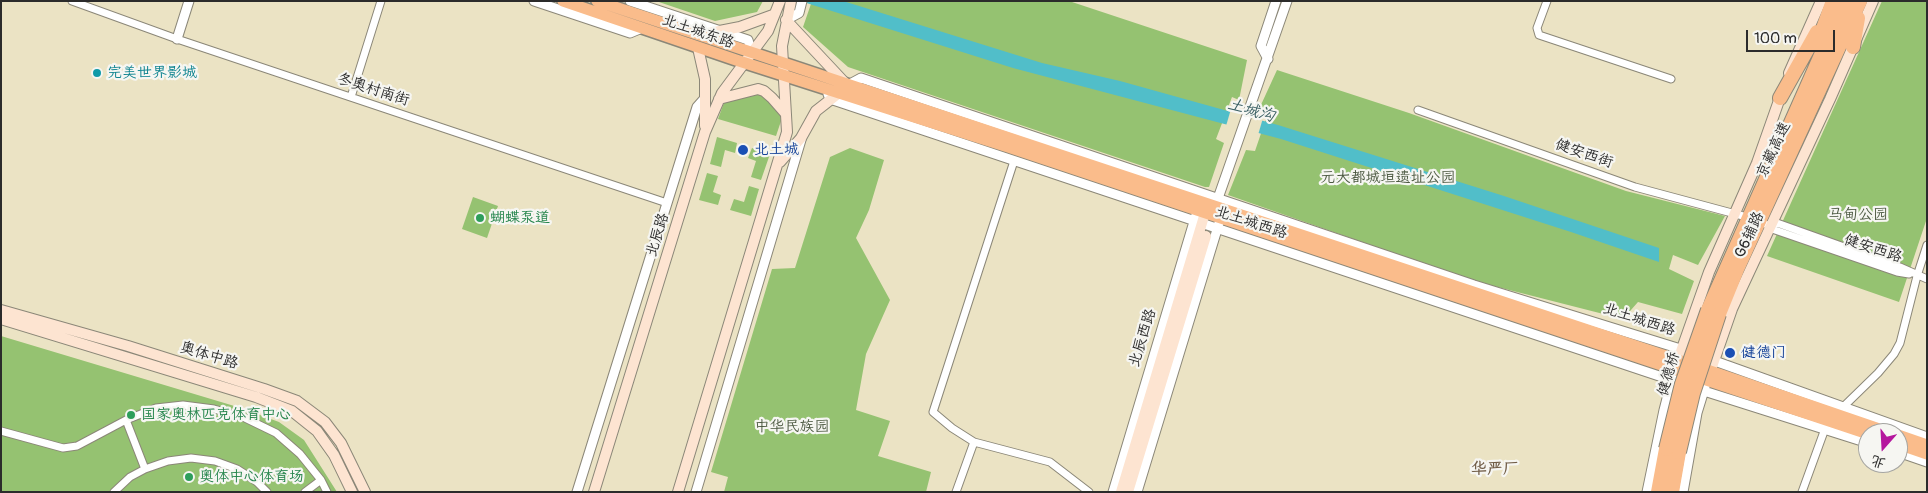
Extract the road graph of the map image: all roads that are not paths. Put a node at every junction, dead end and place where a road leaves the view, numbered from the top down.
1 (72, 1) edge
2 (189, 1) edge
3 (381, 1) edge
4 (534, 1) edge
5 (563, 1) edge
6 (597, 1) edge
7 (630, 1) edge
8 (802, 1) edge
9 (1276, 1) edge
10 (1287, 1) edge
11 (1546, 1) edge
12 (1845, 1) edge
13 (1860, 1) edge
14 (1873, 1) edge
15 (1827, 5) edge
16 (783, 9) edge
17 (642, 28) junction
18 (718, 30) junction
19 (700, 35) junction
20 (177, 39) junction
21 (1854, 47) junction
22 (698, 48) junction
23 (752, 53) junction
24 (1268, 59) junction
25 (744, 63) junction
26 (783, 63) junction
27 (783, 76) junction
28 (1671, 79) dead end
29 (838, 90) junction
30 (351, 97) junction
31 (705, 98) junction
32 (1780, 98) joint
33 (719, 99) junction
34 (1418, 110) dead end
35 (786, 115) junction
36 (1790, 126) junction
37 (706, 131) junction
38 (801, 138) junction
39 (1014, 161) junction
40 (778, 164) junction
41 (667, 203) junction
42 (1739, 214) junction
43 (1209, 216) junction
44 (1768, 225) junction
45 (1927, 245) edge
46 (1917, 276) junction
47 (1927, 279) edge
48 (1188, 308) junction
49 (1, 310) edge
50 (1714, 312) junction
51 (1, 319) edge
52 (1689, 326) junction
53 (1722, 337) junction
54 (1677, 364) junction
55 (1709, 375) junction
56 (1664, 410) junction
57 (1697, 413) junction
58 (1833, 418) junction
59 (126, 420) junction
60 (1858, 424) edge
61 (1858, 429) edge
62 (1, 431) edge
63 (1858, 436) edge
64 (1927, 436) edge
65 (1908, 438) edge
66 (974, 442) junction
67 (1927, 445) edge
68 (1908, 447) edge
69 (1673, 451) junction
70 (1927, 454) edge
71 (1908, 455) edge
72 (1927, 462) edge
73 (145, 469) junction
74 (321, 480) junction
75 (114, 492) edge
76 (267, 492) edge
77 (305, 492) edge
78 (327, 492) edge
79 (352, 492) edge
80 (365, 492) edge
81 (577, 492) edge
82 (594, 492) edge
83 (678, 492) edge
84 (696, 492) edge
85 (956, 492) edge
86 (1089, 492) edge
87 (1112, 492) edge
88 (1121, 492) edge
89 (1128, 492) edge
90 (1137, 492) edge
91 (1647, 492) edge
92 (1658, 492) edge
93 (1672, 492) edge
94 (1683, 492) edge
95 (1802, 492) edge

1 - 20 street, 冬奥村南街
2 - 20 street
3 - 30 street
4 - 17 street, 北土城东路
5 - 17 main road, 北土城东路
6 - 19 main road, 北土城东路
7 - 18 street, 北土城东路
8 - 16 street
9 - 24 street
10 - 24 street, 北辰西路
11 - 28 street
12 - 36 highway, 京藏高速
13 - 21 highway
13 - 50 highway, 京藏高速
14 - 21 main road, G6辅路
15 - 32 highway
15 - 36 highway
16 - 18 main road
16 - 23 main road, 北辰路
16 - 26 main road
16 - 29 main road
17 - 22 main road, 北土城东路
18 - 19 main road
18 - 23 street, 北土城东路
19 - 23 main road, 北土城东路
20 - 30 street, 冬奥村南街
21 - 44 main road, G6辅路
22 - 25 main road, 北土城东路
22 - 31 main road
23 - 25 main road, 北辰路
23 - 26 main road
24 - 43 street, 北辰西路
25 - 27 main road, 北土城东路
25 - 33 main road, 北辰路
26 - 27 main road
26 - 29 main road
27 - 29 main road, 北土城西路
27 - 35 main road
29 - 38 main road
29 - 39 street, 北土城西路
29 - 43 main road, 北土城西路
29 - 43 main road, 北土城西路
30 - 41 street, 冬奥村南街
31 - 37 main road
31 - 41 street, 北辰路
32 - 42 main road, G6辅路
33 - 35 main road
33 - 37 main road, 北辰路
34 - 42 street, 健安西街
35 - 40 main road
36 - 50 highway, 京藏高速
37 - 82 main road, 北辰路
38 - 40 main road
38 - 84 street
39 - 43 street, 北土城西路
39 - 66 street
40 - 83 main road
41 - 81 street, 北辰路
42 - 52 main road, G6辅路
43 - 48 main road, 北辰西路
43 - 54 main road, 北土城西路
43 - 54 street, 北土城西路
43 - 87 street, 北辰西路
43 - 88 main road, 北辰西路
44 - 46 street, 健安西路
44 - 53 main road, G6辅路
45 - 46 street
46 - 47 street, 健安西路
46 - 58 street
48 - 89 main road, 北辰西路
48 - 90 street, 北辰西路
49 - 80 main road, 奥体中路
50 - 69 highway, 健德桥, bridge
51 - 79 main road, 奥体中路
52 - 53 street
52 - 54 main road, G6辅路
53 - 55 main road, G6辅路
54 - 55 main road
54 - 55 street
54 - 56 street, G6辅路
55 - 57 street, G6辅路
55 - 58 main road
55 - 58 street
56 - 57 street
56 - 91 street, G6辅路
57 - 94 street, G6辅路
58 - 60 main road
58 - 61 main road
58 - 63 street
58 - 64 street
58 - 95 street
59 - 62 street
59 - 73 street
59 - 74 street
65 - 67 main road
66 - 85 street
66 - 86 street
68 - 70 main road
69 - 92 highway
69 - 93 highway
71 - 72 street
73 - 75 street
73 - 76 street
74 - 77 street
74 - 78 street

